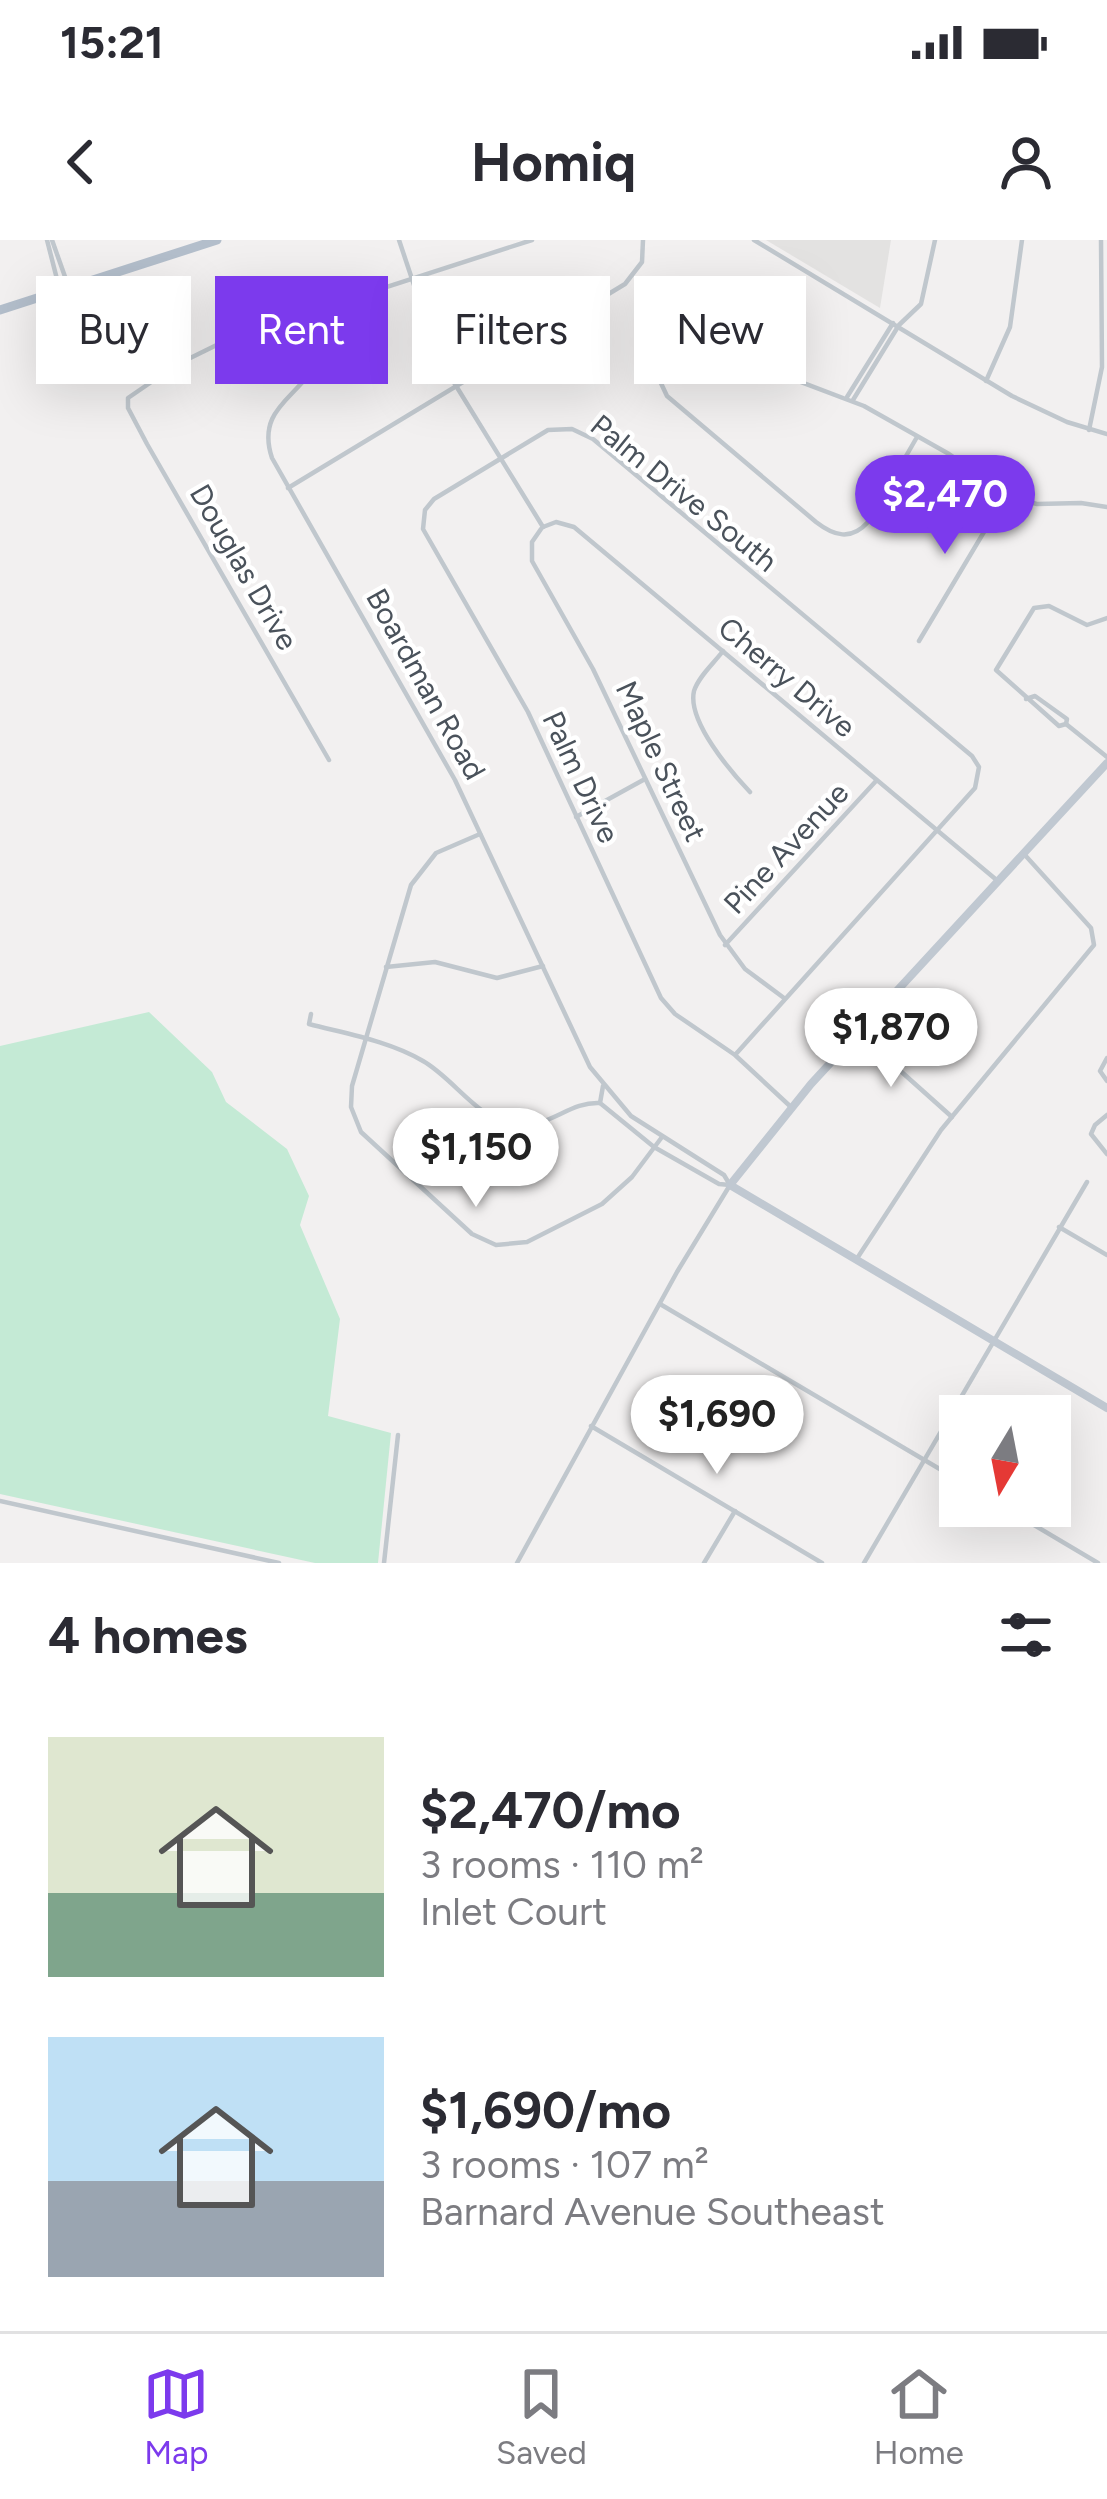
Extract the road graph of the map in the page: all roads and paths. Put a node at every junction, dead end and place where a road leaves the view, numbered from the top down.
1 (50, 240) edge
2 (217, 240) edge
3 (399, 240) edge
4 (532, 240) edge
5 (643, 240) edge
6 (754, 240) edge
7 (935, 240) edge
8 (1022, 240) edge
9 (1101, 240) edge
10 (61, 276) edge
11 (108, 276) edge
12 (421, 276) edge
13 (412, 279) joint
14 (388, 287) edge
15 (36, 299) edge
16 (0, 310) edge
17 (896, 325) junction
18 (215, 345) edge
19 (986, 381) junction
20 (297, 384) edge
21 (456, 384) edge
22 (457, 387) junction
23 (850, 399) junction
24 (1089, 430) junction
25 (1107, 434) edge
26 (916, 437) junction
27 (501, 459) junction
28 (288, 488) junction
29 (1006, 495) junction
30 (1107, 507) edge
31 (543, 527) junction
32 (1107, 618) edge
33 (919, 641) dead end
34 (723, 651) junction
35 (329, 760) dead end
36 (1107, 760) edge
37 (646, 778) junction
38 (878, 779) junction
39 (751, 791) dead end
40 (576, 817) junction
41 (939, 830) junction
42 (480, 834) junction
43 (1024, 854) junction
44 (998, 882) junction
45 (725, 945) junction
46 (543, 966) junction
47 (386, 967) junction
48 (784, 998) junction
49 (311, 1014) dead end
50 (858, 1033) junction
51 (365, 1038) junction
52 (735, 1055) junction
53 (1107, 1058) edge
54 (1107, 1081) edge
55 (604, 1086) junction
56 (600, 1103) junction
57 (791, 1108) junction
58 (1107, 1115) edge
59 (952, 1118) junction
60 (662, 1137) junction
61 (654, 1147) junction
62 (1107, 1154) edge
63 (1087, 1182) dead end
64 (730, 1185) junction
65 (1059, 1227) junction
66 (1107, 1255) edge
67 (856, 1260) junction
68 (659, 1304) junction
69 (992, 1341) junction
70 (1107, 1408) edge
71 (591, 1426) junction
72 (398, 1435) dead end
73 (925, 1460) junction
74 (939, 1468) edge
75 (0, 1501) edge
76 (735, 1511) junction
77 (1037, 1527) edge
78 (279, 1563) edge
79 (384, 1563) edge
80 (517, 1563) edge
81 (704, 1563) edge
82 (822, 1563) edge
83 (864, 1563) edge
84 (1098, 1563) edge

1 - 10 street
2 - 11 main road
3 - 13 street
4 - 12 street
5 - 22 street
6 - 17 street
7 - 17 street
8 - 19 street
9 - 24 street
13 - 14 street
15 - 16 main road
17 - 19 street
17 - 23 street
18 - 35 street, Douglas Drive
19 - 24 street
20 - 28 street, Boardman Road
21 - 22 street
22 - 27 street
22 - 28 street
23 - 26 street
23 - 26 street
24 - 25 street
26 - 29 street
27 - 31 street
27 - 40 street, Palm Drive
27 - 41 street, Palm Drive South
28 - 42 street, Boardman Road
29 - 30 street
29 - 33 street
31 - 34 street, Cherry Drive
31 - 37 street, Maple Street
32 - 36 street
34 - 38 street, Cherry Drive
34 - 39 street
36 - 43 street
37 - 40 street
37 - 45 street, Maple Street
38 - 41 street, Cherry Drive
38 - 45 street, Pine Avenue
40 - 52 street, Palm Drive
41 - 44 street, Cherry Drive
41 - 48 street, Palm Drive South
42 - 46 street, Boardman Road
42 - 47 street
43 - 44 street
43 - 59 street
44 - 50 street
45 - 48 street, Maple Street
46 - 47 street
46 - 55 street, Boardman Road
47 - 51 street
48 - 52 street, Palm Drive South
49 - 51 street
50 - 57 street
50 - 59 street
51 - 56 street
51 - 61 street
52 - 57 street, Palm Drive
53 - 54 street
55 - 56 street
55 - 60 street, Boardman Road
56 - 61 street, Boardman Road
57 - 64 street
58 - 62 street
59 - 67 street
60 - 61 street
60 - 64 street, Boardman Road
61 - 64 street, Boardman Road
63 - 65 street
64 - 67 street, Boardman Road
64 - 68 street
65 - 66 street
65 - 69 street
67 - 69 street, Boardman Road
68 - 71 street
68 - 73 street
69 - 70 street, Boardman Road
69 - 73 street
71 - 76 street
71 - 80 street
72 - 79 street
73 - 74 street
73 - 83 street
75 - 78 street
76 - 81 street
76 - 82 street
77 - 84 street

